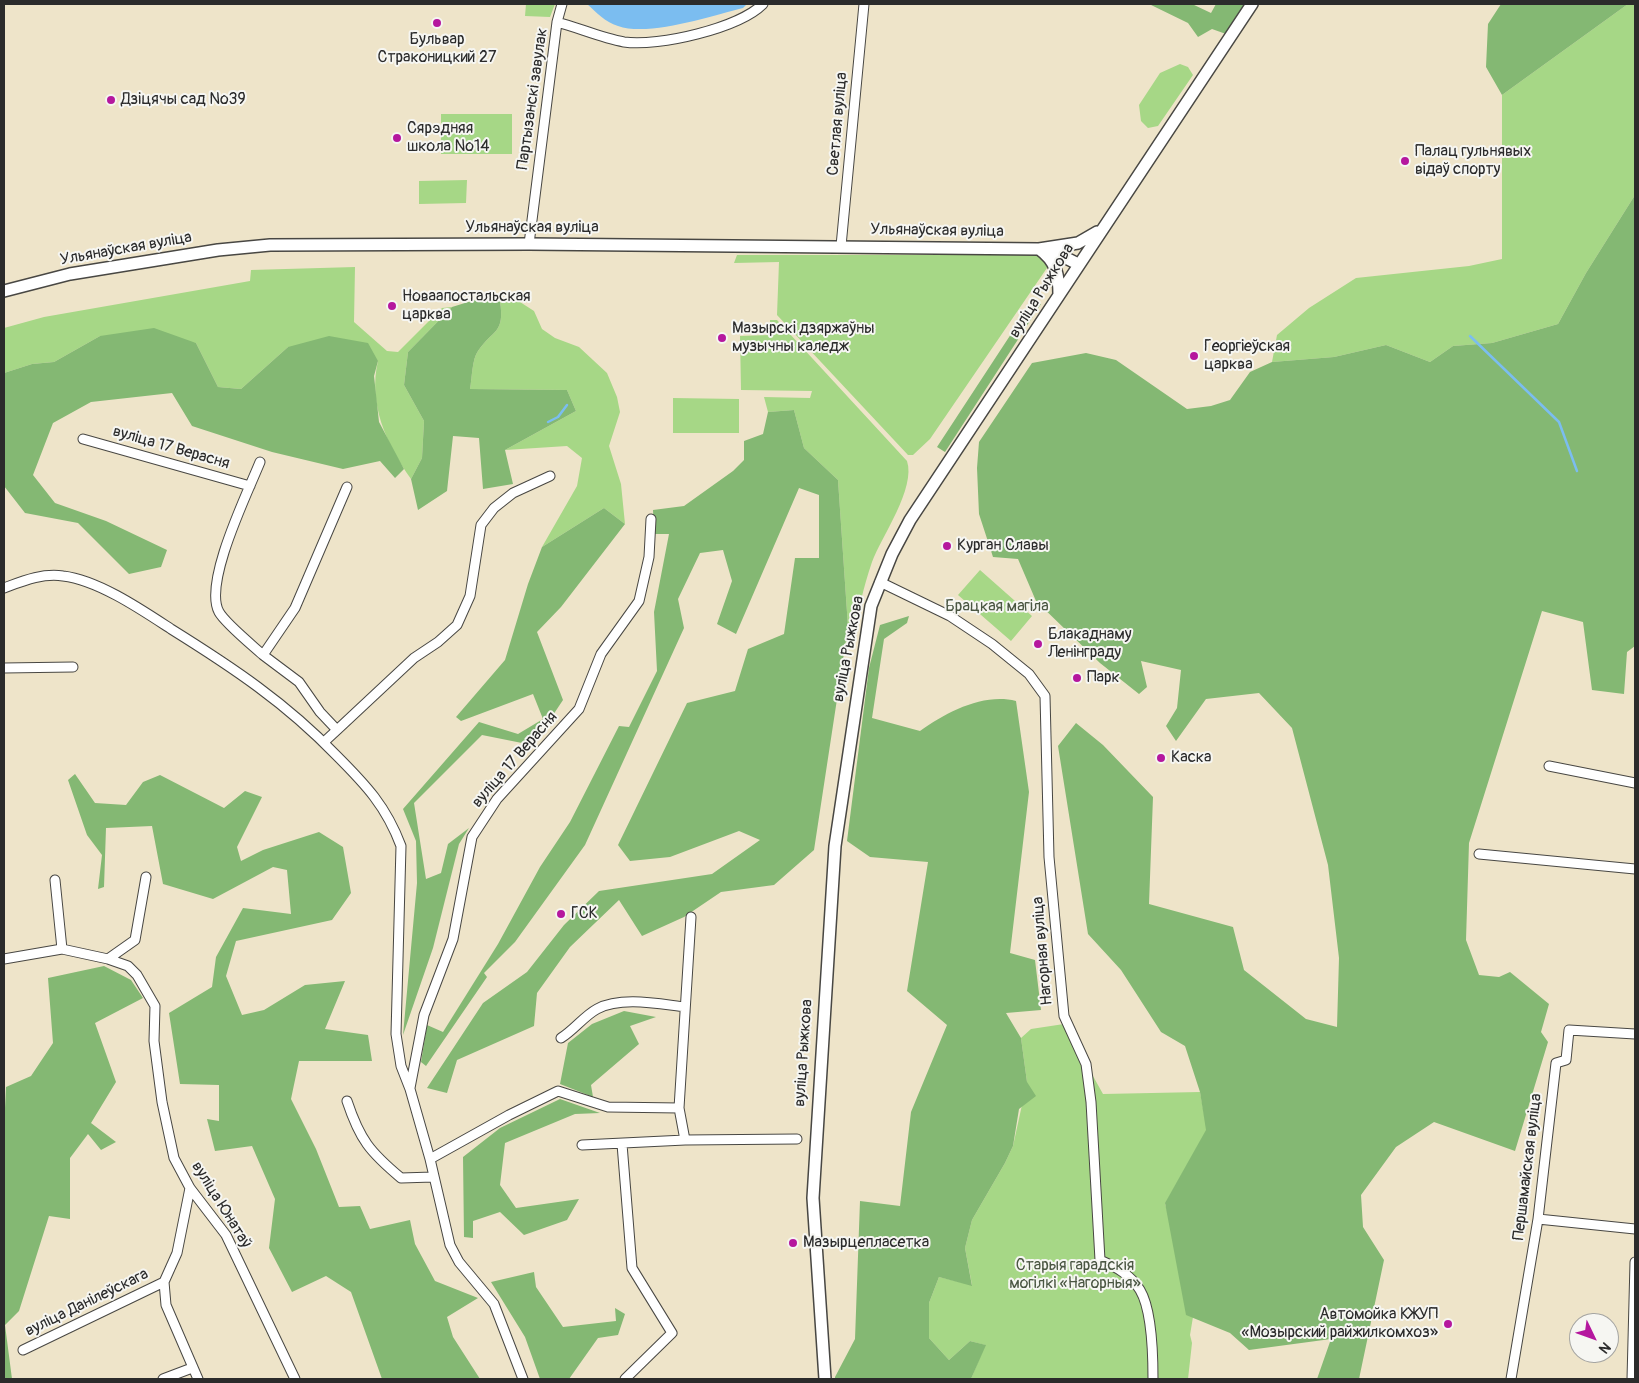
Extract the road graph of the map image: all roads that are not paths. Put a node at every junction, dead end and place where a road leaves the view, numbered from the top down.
1 (562, 4) edge
2 (763, 4) edge
3 (864, 4) edge
4 (1252, 4) edge
5 (557, 22) junction
6 (1102, 228) junction
7 (529, 244) junction
8 (1065, 244) junction
9 (841, 246) junction
10 (1040, 249) junction
11 (1078, 264) junction
12 (4, 291) edge
13 (1060, 295) junction
14 (83, 439) dead end
15 (260, 462) dead end
16 (550, 476) dead end
17 (250, 486) junction
18 (347, 487) dead end
19 (651, 519) dead end
20 (880, 582) junction
21 (4, 588) edge
22 (263, 655) junction
23 (73, 667) dead end
24 (4, 668) edge
25 (337, 730) junction
26 (324, 742) junction
27 (1549, 766) dead end
28 (1635, 783) edge
29 (1479, 854) dead end
30 (1635, 870) edge
31 (146, 878) dead end
32 (56, 880) dead end
33 (691, 917) dead end
34 (62, 949) junction
35 (4, 959) edge
36 (108, 959) junction
37 (685, 1007) junction
38 (1635, 1034) edge
39 (561, 1038) dead end
40 (410, 1089) junction
41 (347, 1101) dead end
42 (679, 1108) junction
43 (797, 1139) dead end
44 (685, 1140) junction
45 (622, 1144) junction
46 (582, 1145) dead end
47 (430, 1160) junction
48 (433, 1177) junction
49 (190, 1188) junction
50 (1538, 1219) junction
51 (1635, 1230) edge
52 (1635, 1262) edge
53 (164, 1282) junction
54 (23, 1350) dead end
55 (192, 1368) junction
56 (163, 1379) edge
57 (198, 1379) edge
58 (295, 1379) edge
59 (523, 1379) edge
60 (625, 1379) edge
61 (825, 1379) edge
62 (1153, 1379) edge
63 (1511, 1379) edge
64 (1632, 1379) edge

1 - 5 street
2 - 5 street, Партызанскі завулак
3 - 9 street, Светлая вуліца
4 - 6 main road, вуліца Рыжкова
5 - 7 street, Партызанскі завулак
6 - 8 main road, Ульянаўская вуліца
6 - 11 main road, вуліца Рыжкова
7 - 9 main road, Ульянаўская вуліца
7 - 12 main road, Ульянаўская вуліца
8 - 10 main road, Ульянаўская вуліца
8 - 11 main road
9 - 10 main road, Ульянаўская вуліца
10 - 11 main road
10 - 13 main road
11 - 13 main road, вуліца Рыжкова
13 - 20 main road, вуліца Рыжкова
14 - 17 street, вуліца 17 Верасня
15 - 17 street
16 - 25 street
17 - 22 street
18 - 22 street
19 - 40 street, вуліца 17 Верасня
20 - 61 main road, вуліца Рыжкова
20 - 62 street, Нагорная вуліца
21 - 26 street, вуліца 17 Верасня
22 - 25 street
23 - 24 street
25 - 26 street
26 - 40 street, вуліца 17 Верасня
27 - 28 street
29 - 30 street
31 - 36 street
32 - 34 street
33 - 37 street
34 - 35 street
34 - 36 street
36 - 49 street, вуліца Юнатаў
37 - 39 street
37 - 42 street
38 - 50 street, Першамайская вуліца
40 - 47 street, вуліца 17 Верасня
41 - 48 street
42 - 44 street
42 - 47 street
43 - 44 street
44 - 45 street
45 - 46 street
45 - 60 street
47 - 48 street, вуліца 17 Верасня
48 - 59 street, вуліца 17 Верасня
49 - 53 street, вуліца Данілеўскага
49 - 58 street, вуліца Юнатаў
50 - 51 street
50 - 63 street, Першамайская вуліца
52 - 64 street
53 - 54 street, вуліца Данілеўскага
53 - 55 street, вуліца Данілеўскага
55 - 56 street
55 - 57 street, вуліца Данілеўскага

